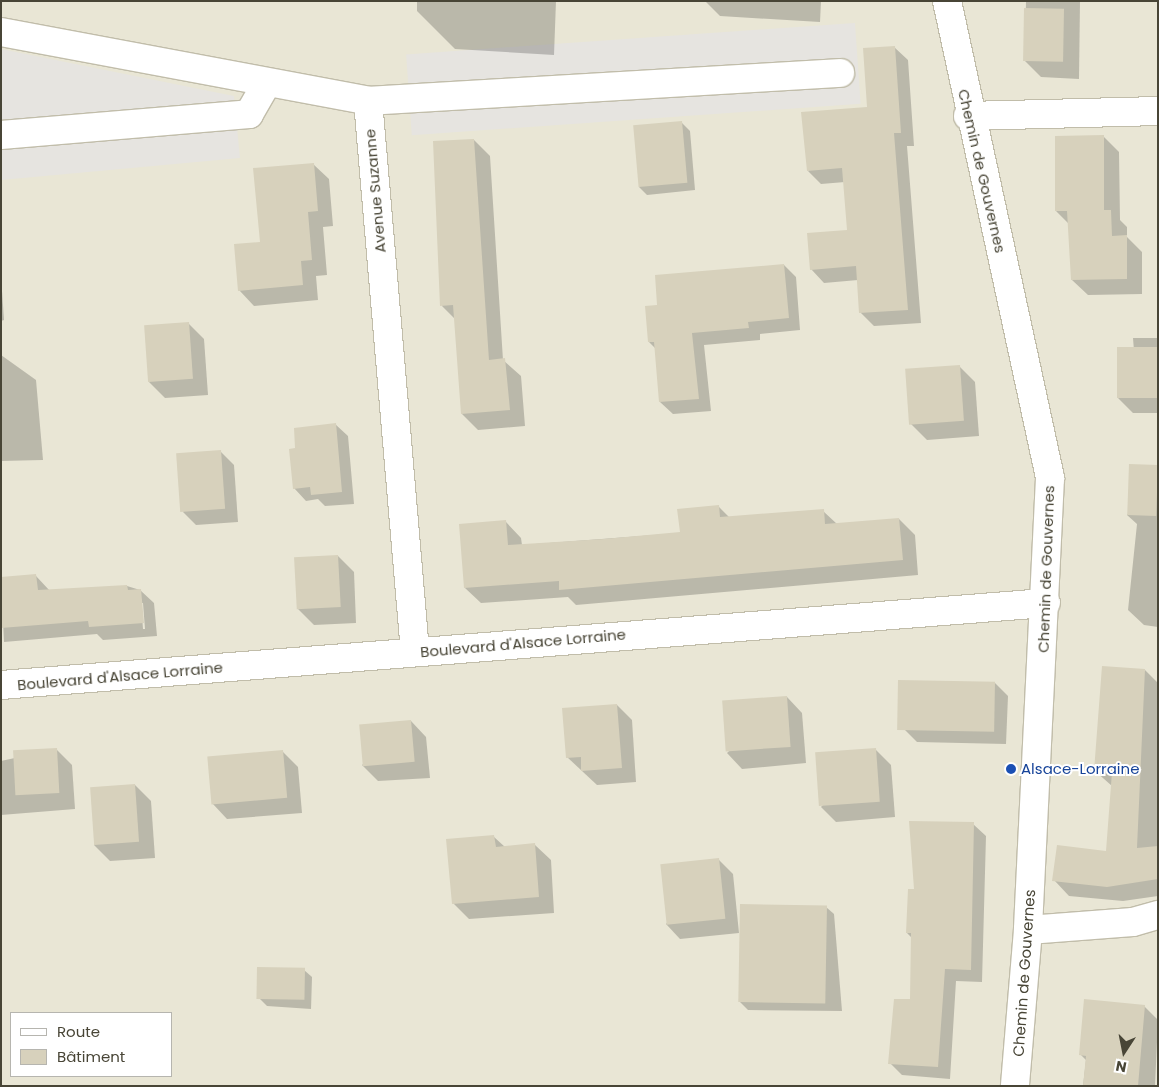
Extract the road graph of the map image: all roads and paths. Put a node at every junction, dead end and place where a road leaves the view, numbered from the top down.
1 (947, 1) edge
2 (1, 32) edge
3 (840, 73) dead end
4 (266, 85) junction
5 (368, 101) junction
6 (1158, 111) edge
7 (968, 116) junction
8 (1, 135) edge
9 (1046, 602) junction
10 (415, 652) junction
11 (1, 685) edge
12 (1158, 916) edge
13 (1028, 930) junction
14 (1015, 1086) edge

1 - 7 street, Chemin de Gouvernes
2 - 4 street
3 - 5 street
4 - 5 street
4 - 8 street
5 - 10 street, Avenue Suzanne
6 - 7 street
7 - 9 street, Chemin de Gouvernes
9 - 10 street, Boulevard d'Alsace Lorraine
9 - 13 street, Chemin de Gouvernes
10 - 11 street, Boulevard d'Alsace Lorraine
12 - 13 street
13 - 14 street, Chemin de Gouvernes

